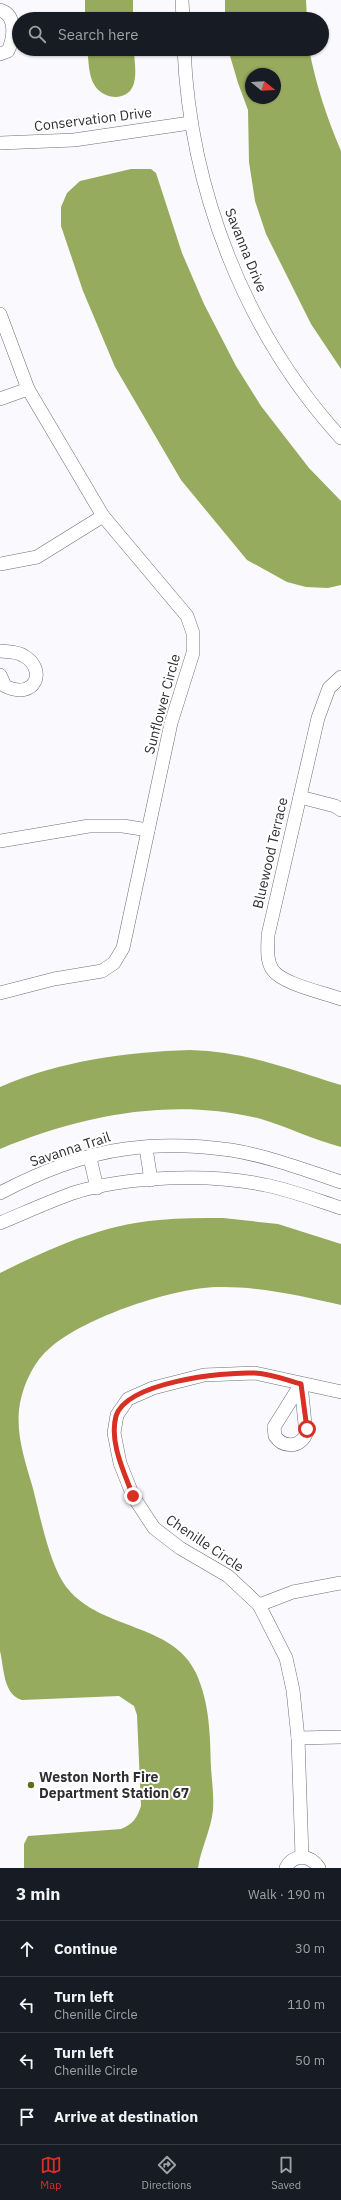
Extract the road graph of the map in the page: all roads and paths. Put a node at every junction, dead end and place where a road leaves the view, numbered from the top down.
1 (182, 0) edge
2 (0, 10) edge
3 (183, 12) edge
4 (0, 54) edge
5 (185, 56) edge
6 (190, 123) junction
7 (0, 143) edge
8 (0, 314) edge
9 (28, 389) junction
10 (0, 399) edge
11 (341, 438) edge
12 (103, 516) junction
13 (0, 564) edge
14 (0, 651) edge
15 (0, 675) edge
16 (341, 677) edge
17 (300, 797) junction
18 (341, 810) edge
19 (148, 830) junction
20 (0, 841) edge
21 (0, 992) edge
22 (341, 999) edge
23 (146, 1148) junction
24 (90, 1158) junction
25 (150, 1180) junction
26 (341, 1182) edge
27 (97, 1188) junction
28 (0, 1193) edge
29 (341, 1208) edge
30 (0, 1223) edge
31 (341, 1392) edge
32 (341, 1583) edge
33 (259, 1606) junction
34 (341, 1737) edge
35 (298, 1738) junction
36 (302, 1857) junction
37 (286, 1868) edge
38 (319, 1868) edge

1 - 3 street
2 - 4 street
5 - 6 street, Savanna Drive
6 - 7 street, Conservation Drive
6 - 11 street, Savanna Drive
8 - 9 street, Sunflower Circle
9 - 10 street
9 - 12 street, Sunflower Circle
12 - 13 street
12 - 19 street, Sunflower Circle
14 - 15 street
16 - 17 street, Bluewood Terrace
17 - 18 street
17 - 22 street, Bluewood Terrace
19 - 20 street
19 - 21 street, Sunflower Circle
23 - 24 street, Savanna Trail
23 - 25 street
23 - 26 street, Savanna Trail
24 - 27 street
24 - 28 street, Savanna Trail
25 - 27 street
25 - 29 street
27 - 30 street
31 - 33 street, Chenille Circle
32 - 33 street
33 - 35 street, Chenille Circle
34 - 35 street
35 - 36 street, Chenille Circle
36 - 37 street
36 - 38 street

